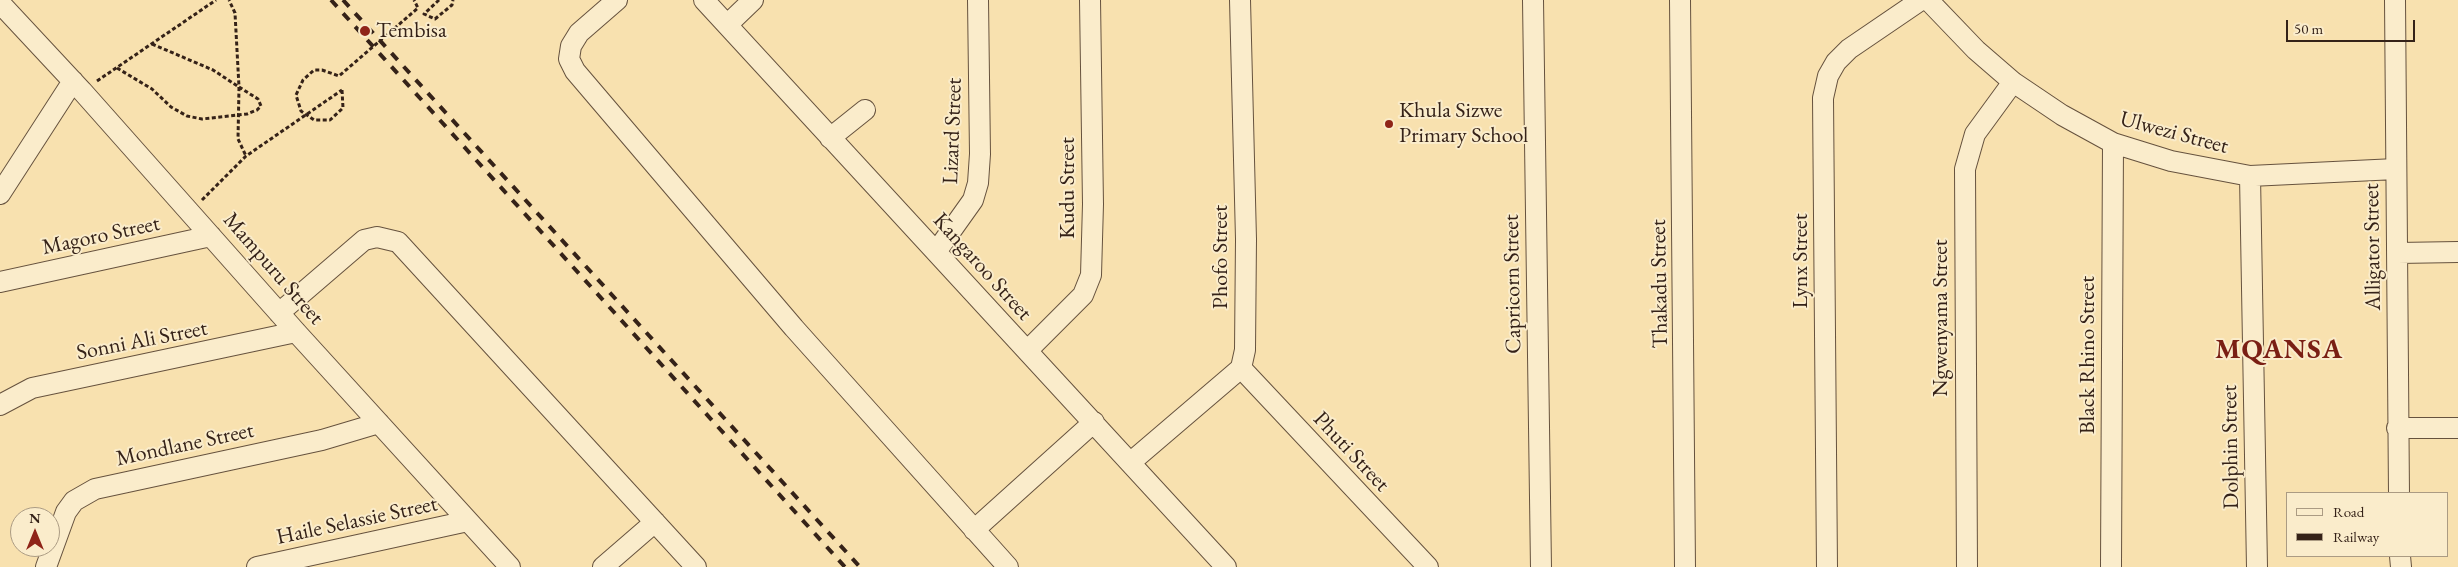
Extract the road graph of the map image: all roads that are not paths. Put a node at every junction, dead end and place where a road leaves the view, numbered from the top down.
1 (617, 0) edge
2 (704, 0) edge
3 (754, 0) edge
4 (978, 0) edge
5 (1090, 0) edge
6 (1240, 0) edge
7 (1533, 0) edge
8 (1680, 0) edge
9 (1921, 0) edge
10 (1928, 0) edge
11 (2395, 0) edge
12 (0, 3) edge
13 (726, 25) junction
14 (2013, 82) junction
15 (78, 86) junction
16 (865, 110) dead end
17 (830, 138) junction
18 (2113, 144) junction
19 (2396, 169) junction
20 (2250, 176) junction
21 (0, 194) edge
22 (211, 236) junction
23 (936, 252) junction
24 (2458, 252) edge
25 (2398, 253) junction
26 (0, 282) edge
27 (279, 313) junction
28 (296, 332) junction
29 (1027, 351) junction
30 (1241, 368) junction
31 (0, 405) edge
32 (1094, 422) junction
33 (379, 424) junction
34 (2397, 428) junction
35 (2458, 428) edge
36 (1131, 462) junction
37 (2399, 492) edge
38 (468, 521) junction
39 (655, 522) junction
40 (974, 530) junction
41 (46, 567) edge
42 (257, 567) edge
43 (510, 567) edge
44 (604, 567) edge
45 (696, 567) edge
46 (1008, 567) edge
47 (1226, 567) edge
48 (1428, 567) edge
49 (1541, 567) edge
50 (1685, 567) edge
51 (1827, 567) edge
52 (1967, 567) edge
53 (2111, 567) edge
54 (2257, 567) edge

1 - 40 street
2 - 13 street, Kangaroo Street
3 - 13 street
4 - 23 street, Lizard Street
5 - 29 street, Kudu Street
6 - 30 street, Phofo Street
7 - 49 street, Capricorn Street
8 - 50 street, Thakadu Street
9 - 51 street, Lynx Street
10 - 14 street, Ulwezi Street
11 - 19 street, Alligator Street
12 - 15 street, Mampuru Street
13 - 17 street, Kangaroo Street
14 - 18 street, Ulwezi Street
14 - 52 street, Ngwenyama Street
15 - 21 street
15 - 22 street, Mampuru Street
16 - 17 street
17 - 23 street, Kangaroo Street
18 - 20 street, Ulwezi Street
18 - 53 street, Black Rhino Street
19 - 20 street, Ulwezi Street
19 - 25 street, Alligator Street
20 - 54 street, Dolphin Street
22 - 26 street, Magoro Street
22 - 27 street, Mampuru Street
23 - 29 street, Kangaroo Street
24 - 25 street
25 - 34 street, Alligator Street
27 - 28 street, Mampuru Street
27 - 39 street
28 - 31 street, Sonni Ali Street
28 - 33 street, Mampuru Street
29 - 32 street, Kangaroo Street
30 - 36 street
30 - 48 street, Phuti Street
32 - 36 street, Kangaroo Street
32 - 40 street
33 - 38 street, Mampuru Street
33 - 41 street, Mondlane Street
34 - 35 street
34 - 37 street, Alligator Street
36 - 47 street, Kangaroo Street
38 - 42 street, Haile Selassie Street
38 - 43 street, Mampuru Street
39 - 44 street
39 - 45 street
40 - 46 street

